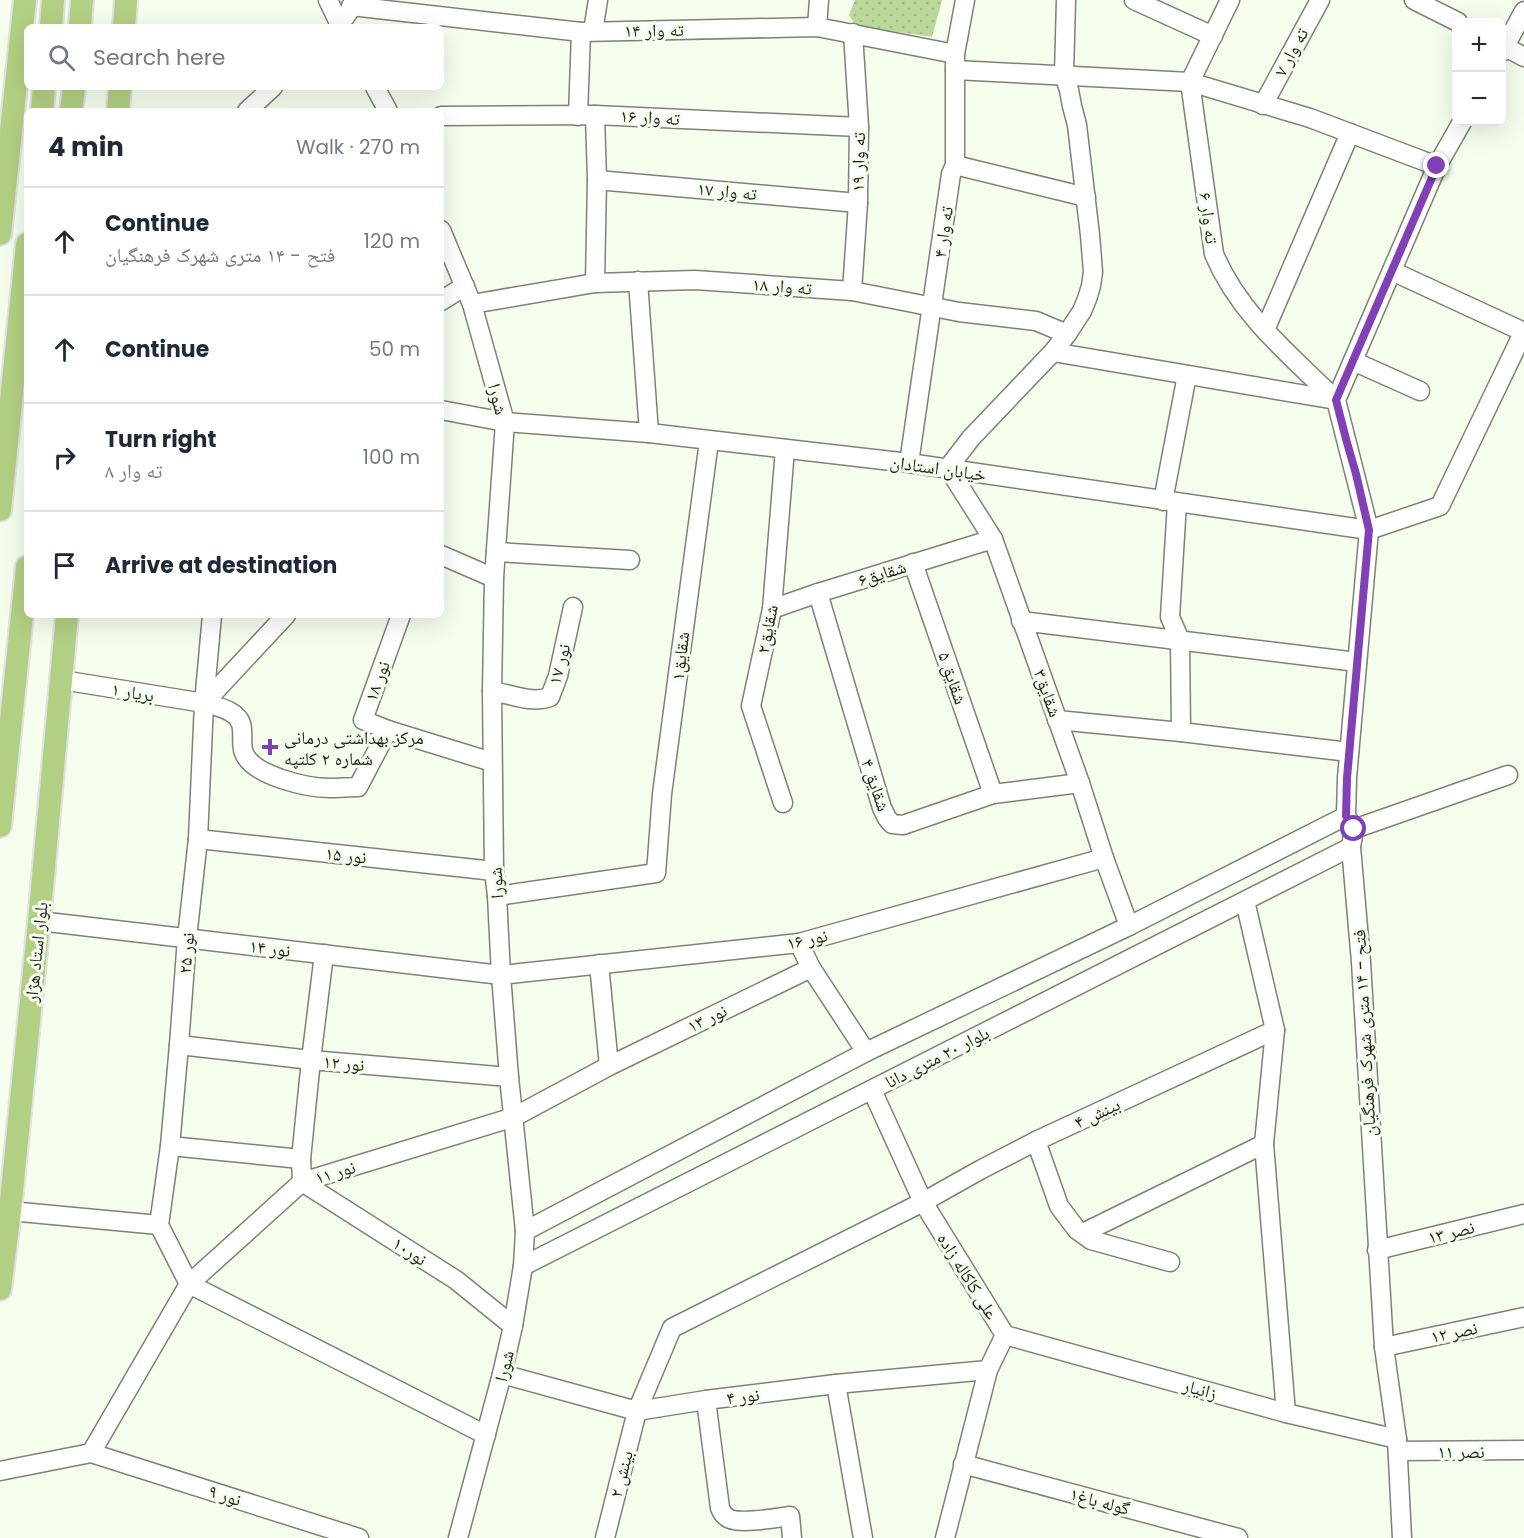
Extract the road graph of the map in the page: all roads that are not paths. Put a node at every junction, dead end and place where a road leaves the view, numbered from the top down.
1 (25, 0) edge
2 (53, 0) edge
3 (82, 0) edge
4 (126, 0) edge
5 (328, 0) edge
6 (598, 0) edge
7 (819, 0) edge
8 (965, 0) edge
9 (1066, 0) edge
10 (1134, 0) edge
11 (1230, 0) edge
12 (1320, 0) edge
13 (1422, 2) edge
14 (354, 3) edge
15 (1524, 11) edge
16 (1452, 19) edge
17 (51, 24) edge
18 (80, 24) edge
19 (124, 24) edge
20 (339, 24) edge
21 (341, 24) edge
22 (817, 27) junction
23 (587, 32) junction
24 (853, 33) junction
25 (1213, 36) junction
26 (1506, 43) edge
27 (1506, 49) edge
28 (1524, 57) edge
29 (955, 62) junction
30 (1064, 75) junction
31 (1190, 82) junction
32 (44, 90) edge
33 (74, 90) edge
34 (120, 90) edge
35 (270, 90) edge
36 (377, 90) edge
37 (1263, 105) junction
38 (42, 108) edge
39 (71, 108) edge
40 (118, 108) edge
41 (250, 108) edge
42 (386, 108) edge
43 (586, 115) junction
44 (444, 116) edge
45 (1460, 126) edge
46 (859, 127) junction
47 (1350, 133) junction
48 (955, 165) junction
49 (1437, 166) junction
50 (597, 180) junction
51 (1086, 197) junction
52 (858, 203) junction
53 (0, 234) edge
54 (444, 237) edge
55 (1392, 271) junction
56 (24, 274) edge
57 (638, 281) junction
58 (595, 283) junction
59 (465, 286) junction
60 (852, 291) junction
61 (444, 299) edge
62 (472, 304) junction
63 (932, 306) junction
64 (1265, 330) junction
65 (1524, 332) edge
66 (1067, 334) junction
67 (1053, 352) junction
68 (1353, 362) junction
69 (1187, 375) junction
70 (1420, 391) dead end
71 (1336, 400) junction
72 (444, 411) edge
73 (505, 422) junction
74 (649, 433) junction
75 (709, 441) junction
76 (785, 449) junction
77 (909, 463) junction
78 (948, 468) junction
79 (1170, 502) junction
80 (0, 510) edge
81 (1369, 530) junction
82 (993, 539) junction
83 (496, 552) junction
84 (444, 556) edge
85 (630, 560) dead end
86 (913, 563) junction
87 (494, 578) junction
88 (818, 593) junction
89 (24, 596) edge
90 (573, 607) dead end
91 (772, 609) junction
92 (67, 618) edge
93 (212, 618) edge
94 (283, 618) edge
95 (400, 618) edge
96 (1021, 621) junction
97 (1180, 640) junction
98 (1358, 662) junction
99 (62, 680) junction
100 (492, 691) junction
101 (204, 703) junction
102 (1057, 720) junction
103 (388, 730) junction
104 (1181, 732) junction
105 (1349, 752) junction
106 (492, 762) junction
107 (1509, 775) dead end
108 (1080, 783) junction
109 (993, 794) junction
110 (783, 803) dead end
111 (1350, 822) junction
112 (0, 826) edge
113 (198, 839) junction
114 (1351, 847) junction
115 (1104, 858) junction
116 (494, 871) junction
117 (497, 896) junction
118 (1245, 901) junction
119 (39, 921) junction
120 (1128, 926) junction
121 (187, 938) junction
122 (799, 943) junction
123 (324, 954) junction
124 (599, 964) junction
125 (811, 968) junction
126 (501, 975) junction
127 (1275, 1030) junction
128 (179, 1045) junction
129 (866, 1052) junction
130 (311, 1060) junction
131 (609, 1066) junction
132 (509, 1077) junction
133 (872, 1090) junction
134 (514, 1117) junction
135 (1036, 1141) junction
136 (1264, 1144) junction
137 (170, 1146) junction
138 (302, 1159) junction
139 (302, 1182) junction
140 (923, 1202) junction
141 (10, 1211) junction
142 (1524, 1214) edge
143 (159, 1225) junction
144 (525, 1231) junction
145 (1083, 1233) junction
146 (1377, 1250) junction
147 (1170, 1262) dead end
148 (523, 1266) junction
149 (189, 1284) junction
150 (0, 1289) edge
151 (1524, 1317) edge
152 (513, 1326) junction
153 (1005, 1335) junction
154 (1384, 1347) junction
155 (988, 1370) junction
156 (502, 1374) junction
157 (836, 1384) junction
158 (706, 1400) junction
159 (637, 1411) junction
160 (1286, 1413) junction
161 (486, 1435) junction
162 (1397, 1445) junction
163 (1524, 1450) edge
164 (91, 1453) junction
165 (963, 1464) junction
166 (0, 1471) edge
167 (359, 1538) edge
168 (458, 1538) edge
169 (605, 1538) edge
170 (792, 1538) edge
171 (863, 1538) edge
172 (945, 1538) edge
173 (1238, 1538) edge
174 (1402, 1538) edge

1 - 53 main road
2 - 17 main road
3 - 18 main road
4 - 19 main road
5 - 20 street
6 - 23 street
7 - 22 street
8 - 29 street, ته وار ۴
9 - 30 street
10 - 25 street
11 - 25 street
12 - 37 street, ته وار ۷
13 - 16 street
14 - 21 street
14 - 23 street, ته وار ۱۴
15 - 26 street
22 - 23 street, ته وار ۱۴
22 - 24 street, ته وار ۱۴
23 - 43 street
24 - 29 street, ته وار ۱۴
24 - 46 street, ته وار ۱۹
25 - 31 street
27 - 28 street
29 - 30 street, ته وار ۱۴
29 - 48 street, ته وار ۴
30 - 31 street, ته وار ۱۴
30 - 51 street
31 - 37 street, ته وار ۱۴
31 - 64 street, ته وار ۶
32 - 38 main road
33 - 39 main road
34 - 40 main road
35 - 41 street
36 - 42 street
37 - 47 street, ته وار ۱۴
43 - 44 street, ته وار ۱۶
43 - 46 street, ته وار ۱۶
43 - 50 street
45 - 49 street
46 - 52 street, ته وار ۱۹
47 - 49 street, ته وار ۱۴
47 - 64 street
48 - 51 street
48 - 63 street, ته وار ۴
49 - 55 street
50 - 52 street, ته وار ۱۷
50 - 58 street
51 - 66 street
52 - 60 street, ته وار ۱۹
54 - 59 street, شورا
55 - 65 street
55 - 68 street
56 - 80 main road
57 - 58 street, ته وار ۱۸
57 - 60 street, ته وار ۱۸
57 - 74 street
58 - 62 street, ته وار ۱۸
59 - 61 street
59 - 62 street, شورا
60 - 63 street, ته وار ۱۸
62 - 73 street, شورا
63 - 66 street, ته وار ۱۸
63 - 77 street, ته وار ۴
64 - 71 street, ته وار ۶
65 - 81 street
66 - 67 street
67 - 69 street
67 - 78 street
68 - 70 street
68 - 71 street
69 - 71 street
69 - 79 street
71 - 81 street, فتح - ۱۴ متری شهرک فرهنگیان
72 - 73 street, خیابان استادان
73 - 74 street, خیابان استادان
73 - 83 street, شورا
74 - 75 street, خیابان استادان
75 - 76 street, خیابان استادان
75 - 117 street, شقایق۱
76 - 77 street, خیابان استادان
76 - 91 street, شقایق۲
77 - 78 street, خیابان استادان
78 - 79 street, خیابان استادان
78 - 82 street, شقایق۳
79 - 81 street, خیابان استادان
79 - 97 street
81 - 98 street, فتح - ۱۴ متری شهرک فرهنگیان
82 - 86 street, شقایق۶
82 - 96 street, شقایق۳
83 - 85 street
83 - 87 street, شورا
84 - 87 street
86 - 88 street, شقایق۶
86 - 109 street, شقایق ۵
87 - 100 street, شورا
88 - 91 street, شقایق۶
88 - 109 street, شقایق ۴
89 - 112 main road
90 - 100 street, نور ۱۷
91 - 110 street, شقایق۲
92 - 99 main road, بلوار استاد هژار
93 - 101 street, نور ۲۵
94 - 101 street
95 - 103 street, نور ۱۸
96 - 97 street
96 - 102 street, شقایق۳
97 - 98 street
97 - 104 street
98 - 105 street, فتح - ۱۴ متری شهرک فرهنگیان
99 - 101 street, بریار ۱
99 - 119 main road, بلوار استاد هژار
100 - 106 street, شورا
101 - 103 street, بریار ۱
101 - 113 street, نور ۲۵
102 - 104 street
102 - 108 street, شقایق۳
103 - 106 street, نور ۱۸
104 - 105 street
105 - 111 street, فتح - ۱۴ متری شهرک فرهنگیان
106 - 116 street, شورا
107 - 111 street, بلوار ۲۰ متری دانا
108 - 109 street, شقایق ۴
108 - 115 street, شقایق۳
111 - 114 street, فتح - ۱۴ متری شهرک فرهنگیان
111 - 120 street, بلوار ۲۰ متری دانا
113 - 116 street, نور ۱۵
113 - 121 street, نور ۲۵
114 - 118 street, بلوار ۲۰ متری دانا
114 - 146 street, فتح - ۱۴ متری شهرک فرهنگیان
115 - 120 street, شقایق۳
115 - 122 street, نور ۱۶
116 - 117 street, شورا
117 - 126 street, شورا
118 - 127 street
118 - 133 street, بلوار ۲۰ متری دانا
119 - 121 street, نور ۱۴
119 - 141 main road, بلوار استاد هژار
120 - 129 street, بلوار ۲۰ متری دانا
121 - 123 street, نور ۱۴
121 - 128 street, نور ۲۵
122 - 124 street, نور ۱۶
122 - 125 street
123 - 126 street, نور ۱۴
123 - 130 street
124 - 126 street, نور ۱۶
124 - 131 street
125 - 129 street
125 - 131 street, نور ۱۳
126 - 132 street, شورا
127 - 135 street, بینش ۴
127 - 136 street
128 - 130 street, نور ۱۲
128 - 137 street, نور ۲۵
129 - 144 street, بلوار ۲۰ متری دانا
130 - 132 street, نور ۱۲
130 - 138 street
131 - 134 street, نور ۱۳
132 - 134 street, شورا
133 - 140 street, علی کاکاله زاده
133 - 148 street, بلوار ۲۰ متری دانا
134 - 139 street, نور ۱۱
134 - 144 street, شورا
135 - 140 street, بینش ۴
135 - 145 street
136 - 145 street
136 - 160 street
137 - 138 street
137 - 143 street, نور ۲۵
138 - 139 street
139 - 149 street, نور ۱۱
139 - 152 street, نور۱۰
140 - 153 street, علی کاکاله زاده
140 - 159 street, بینش ۲
141 - 143 street
141 - 150 main road, بلوار استاد هژار
142 - 146 street, نصر ۱۳
143 - 149 street
144 - 148 street, شورا
145 - 147 street
146 - 154 street, فتح - ۱۴ متری شهرک فرهنگیان
148 - 152 street, شورا
149 - 161 street
149 - 164 street, نور ۱۱
151 - 154 street, نصر ۱۲
152 - 156 street, شورا
153 - 155 street, علی کاکاله زاده
153 - 160 street, زانیار
154 - 162 street, فتح - ۱۴ متری شهرک فرهنگیان
155 - 157 street, نور ۴
155 - 165 street, علی کاکاله زاده
156 - 159 street, نور ۴
156 - 161 street, شورا
157 - 158 street, نور ۴
157 - 171 street
158 - 159 street, نور ۴
158 - 170 street
159 - 169 street, بینش ۲
160 - 162 street, زانیار
161 - 168 street, شورا
162 - 163 street, نصر ۱۱
162 - 174 street, فتح - ۱۴ متری شهرک فرهنگیان
164 - 166 street
164 - 167 street, نور ۹
165 - 172 street, علی کاکاله زاده
165 - 173 street, گوله باغ۱

